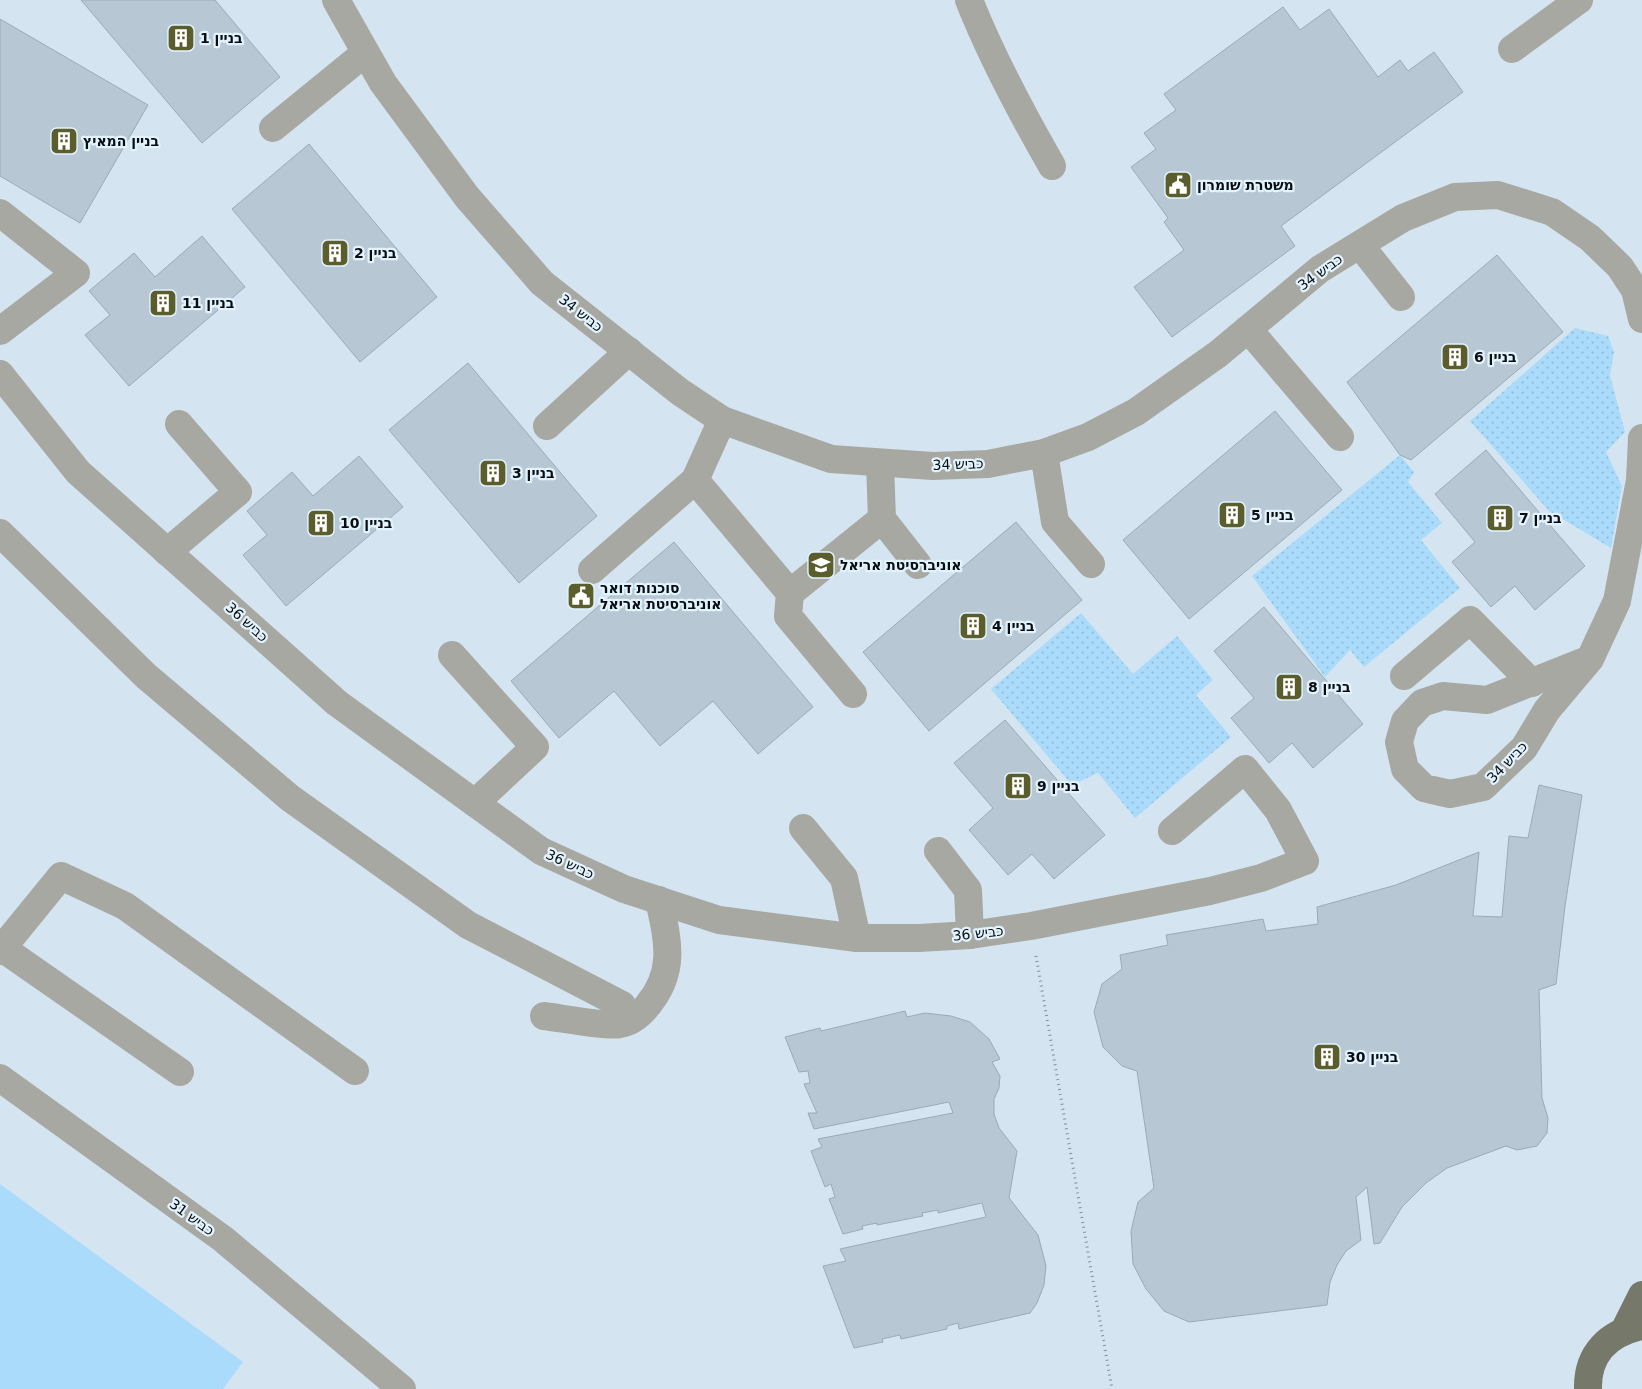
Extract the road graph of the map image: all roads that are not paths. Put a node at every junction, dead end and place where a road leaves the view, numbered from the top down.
1 (336, 0) edge
2 (969, 0) edge
3 (1579, 0) edge
4 (1512, 49) dead end
5 (365, 53) junction
6 (273, 128) dead end
7 (1052, 166) dead end
8 (0, 213) edge
9 (1360, 245) junction
10 (1401, 297) dead end
11 (1642, 319) edge
12 (1248, 329) junction
13 (0, 331) edge
14 (628, 352) junction
15 (0, 374) edge
16 (722, 420) junction
17 (179, 424) dead end
18 (547, 426) dead end
19 (1340, 437) dead end
20 (1642, 438) edge
21 (1044, 453) junction
22 (880, 463) junction
23 (695, 480) junction
24 (882, 519) junction
25 (0, 534) edge
26 (167, 552) junction
27 (1091, 564) dead end
28 (918, 565) dead end
29 (592, 570) dead end
30 (790, 593) junction
31 (452, 655) dead end
32 (1590, 659) junction
33 (1404, 676) dead end
34 (1532, 683) junction
35 (853, 694) dead end
36 (475, 803) junction
37 (802, 828) dead end
38 (1172, 831) dead end
39 (938, 851) dead end
40 (659, 900) junction
41 (970, 935) junction
42 (857, 938) junction
43 (1, 950) edge
44 (622, 1005) dead end
45 (544, 1016) dead end
46 (355, 1071) dead end
47 (180, 1072) dead end
48 (0, 1078) edge
49 (1642, 1294) edge
50 (1634, 1328) edge
51 (382, 1378) edge
52 (402, 1389) edge
53 (1588, 1389) edge

1 - 5 street, כביש 34
2 - 7 street
3 - 4 street
5 - 6 street
5 - 14 street, כביש 34
8 - 13 street
9 - 10 street
9 - 11 street, כביש 34
9 - 12 street, כביש 34
12 - 19 street
12 - 21 street, כביש 34
14 - 16 street, כביש 34
14 - 18 street
15 - 26 street, כביש 36
16 - 22 street, כביש 34
16 - 23 street
17 - 26 street
20 - 32 street, כביש 34
21 - 22 street, כביש 34
21 - 27 street
22 - 24 street
23 - 29 street
23 - 30 street
24 - 28 street
24 - 30 street
25 - 44 street
26 - 36 street, כביש 36
30 - 35 street
31 - 36 street
32 - 34 street, כביש 34
32 - 34 street, כביש 34
33 - 34 street
36 - 40 street, כביש 36
37 - 42 street
38 - 41 street, כביש 36
39 - 41 street
40 - 42 street, כביש 36
40 - 45 street
41 - 42 street, כביש 36
43 - 46 street
43 - 47 street
48 - 51 street, כביש 31
49 - 50 main road
50 - 53 main road
51 - 52 street, כביש 31

